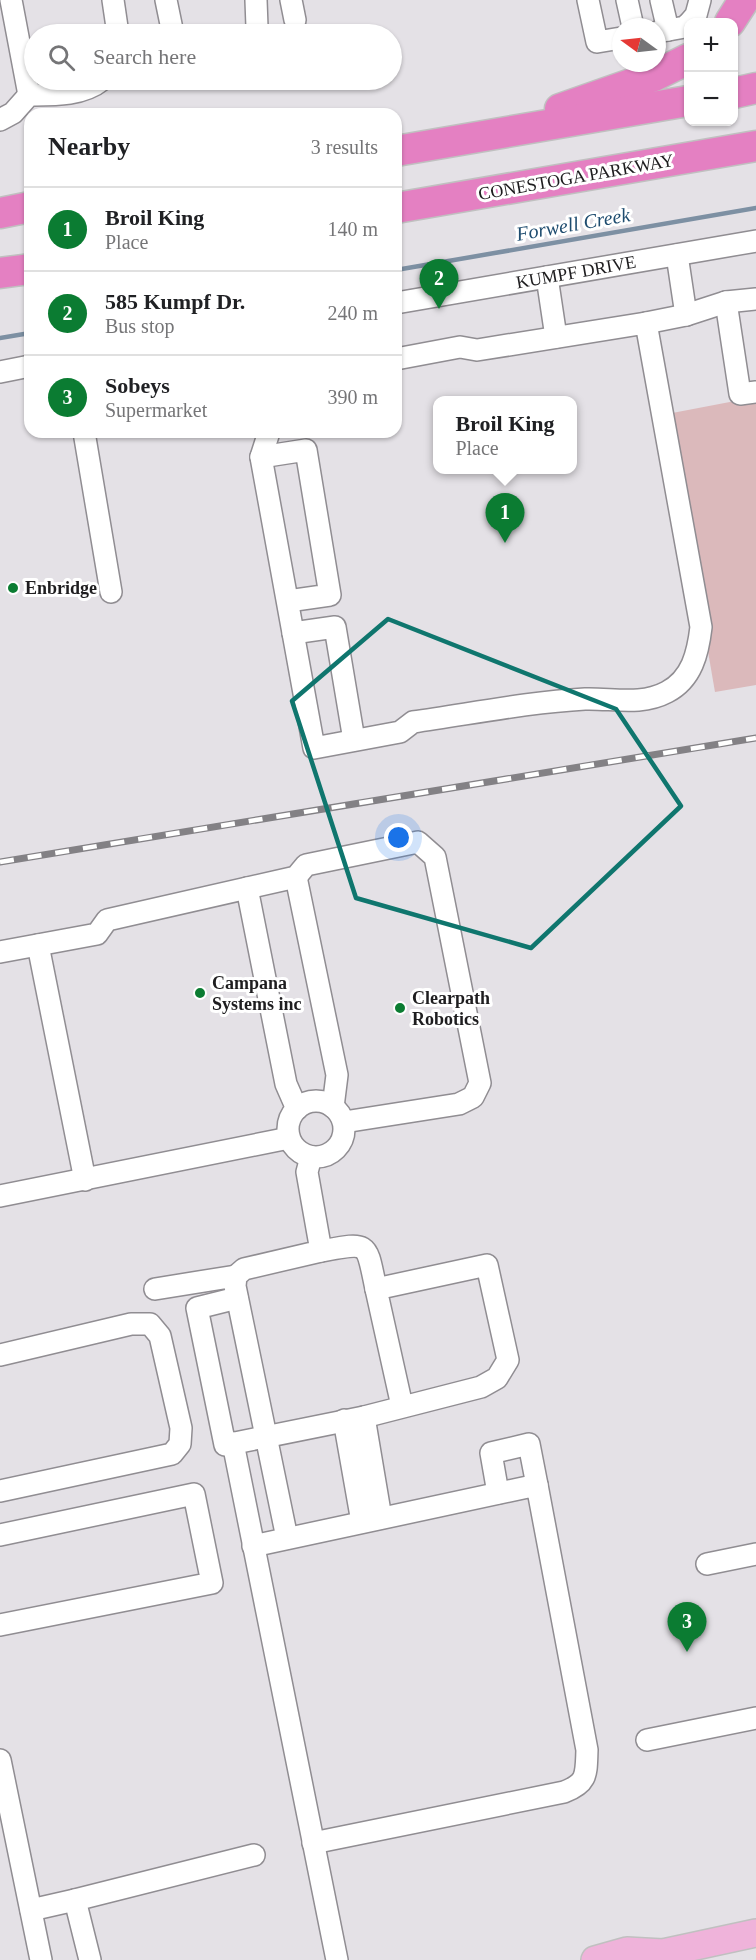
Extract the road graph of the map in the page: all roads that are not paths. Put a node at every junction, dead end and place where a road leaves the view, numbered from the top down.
1 (11, 0) edge
2 (113, 0) edge
3 (166, 0) edge
4 (256, 0) edge
5 (588, 0) edge
6 (627, 0) edge
7 (661, 0) edge
8 (744, 0) edge
9 (694, 11) edge
10 (631, 18) edge
11 (662, 18) edge
12 (733, 18) edge
13 (117, 24) edge
14 (171, 24) edge
15 (257, 24) edge
16 (666, 30) edge
17 (612, 40) edge
18 (684, 61) edge
19 (24, 69) edge
20 (756, 88) edge
21 (28, 90) edge
22 (78, 90) edge
23 (738, 92) edge
24 (29, 95) junction
25 (684, 102) edge
26 (0, 120) edge
27 (476, 140) junction
28 (756, 146) edge
29 (402, 150) edge
30 (402, 207) edge
31 (24, 208) edge
32 (0, 213) edge
33 (756, 241) edge
34 (677, 255) junction
35 (24, 270) edge
36 (0, 273) edge
37 (547, 277) junction
38 (756, 299) edge
39 (402, 302) edge
40 (726, 302) junction
41 (686, 315) junction
42 (646, 323) junction
43 (556, 338) junction
44 (402, 358) edge
45 (24, 367) edge
46 (0, 372) edge
47 (756, 392) edge
48 (85, 438) edge
49 (267, 438) edge
50 (261, 457) junction
51 (111, 592) dead end
52 (288, 601) junction
53 (293, 633) junction
54 (354, 740) junction
55 (296, 877) junction
56 (247, 888) junction
57 (38, 945) junction
58 (0, 952) edge
59 (297, 1108) junction
60 (338, 1114) junction
61 (289, 1138) junction
62 (311, 1157) junction
63 (85, 1180) junction
64 (0, 1196) edge
65 (321, 1251) junction
66 (236, 1276) junction
67 (155, 1289) dead end
68 (376, 1289) junction
69 (237, 1298) junction
70 (0, 1355) edge
71 (402, 1406) junction
72 (354, 1418) junction
73 (268, 1436) junction
74 (233, 1443) junction
75 (537, 1485) junction
76 (0, 1491) edge
77 (498, 1493) junction
78 (371, 1520) junction
79 (0, 1535) edge
80 (287, 1538) junction
81 (253, 1546) junction
82 (756, 1554) edge
83 (706, 1564) dead end
84 (0, 1625) edge
85 (756, 1718) edge
86 (647, 1740) dead end
87 (0, 1760) edge
88 (314, 1844) junction
89 (254, 1856) dead end
90 (75, 1900) junction
91 (32, 1910) junction
92 (756, 1933) edge
93 (661, 1958) edge
94 (41, 1960) edge
95 (90, 1960) edge
96 (337, 1960) edge
97 (595, 1960) edge

1 - 19 street
2 - 13 street
3 - 14 street
4 - 15 street
5 - 17 street
6 - 10 street
7 - 11 street
8 - 12 highway
9 - 16 street
18 - 27 highway
20 - 23 highway
21 - 24 street
22 - 24 street
24 - 26 street
25 - 27 highway
27 - 29 highway
28 - 30 highway, CONESTOGA PARKWAY
31 - 32 highway
33 - 34 street, KUMPF DRIVE
34 - 37 street, KUMPF DRIVE
34 - 41 street
35 - 36 highway
37 - 39 street, KUMPF DRIVE
37 - 43 street
38 - 40 street
40 - 41 street
40 - 47 street
41 - 42 street
42 - 43 street
42 - 54 street
43 - 44 street
45 - 46 street
48 - 51 street
49 - 50 street
50 - 52 street
50 - 52 street
52 - 53 street
53 - 54 street
53 - 54 street
55 - 56 street
55 - 60 street
55 - 60 street
56 - 57 street
56 - 59 street
57 - 58 street
57 - 63 street
59 - 60 street
59 - 61 street
60 - 62 street
61 - 62 street
61 - 63 street
62 - 65 street
63 - 64 street
65 - 66 street
65 - 68 street
66 - 67 street
66 - 69 street
68 - 71 street
68 - 71 street
69 - 73 street
69 - 74 street
70 - 76 street
71 - 72 street
72 - 73 street
72 - 78 street
73 - 74 street
73 - 80 street
74 - 81 street
75 - 77 street
75 - 77 street
75 - 88 street
77 - 78 street
78 - 80 street
79 - 84 street
80 - 81 street
81 - 88 street
82 - 83 street
85 - 86 street
87 - 91 street
88 - 96 street
89 - 90 street
90 - 91 street
90 - 95 street
91 - 94 street
92 - 93 main road
93 - 97 main road

